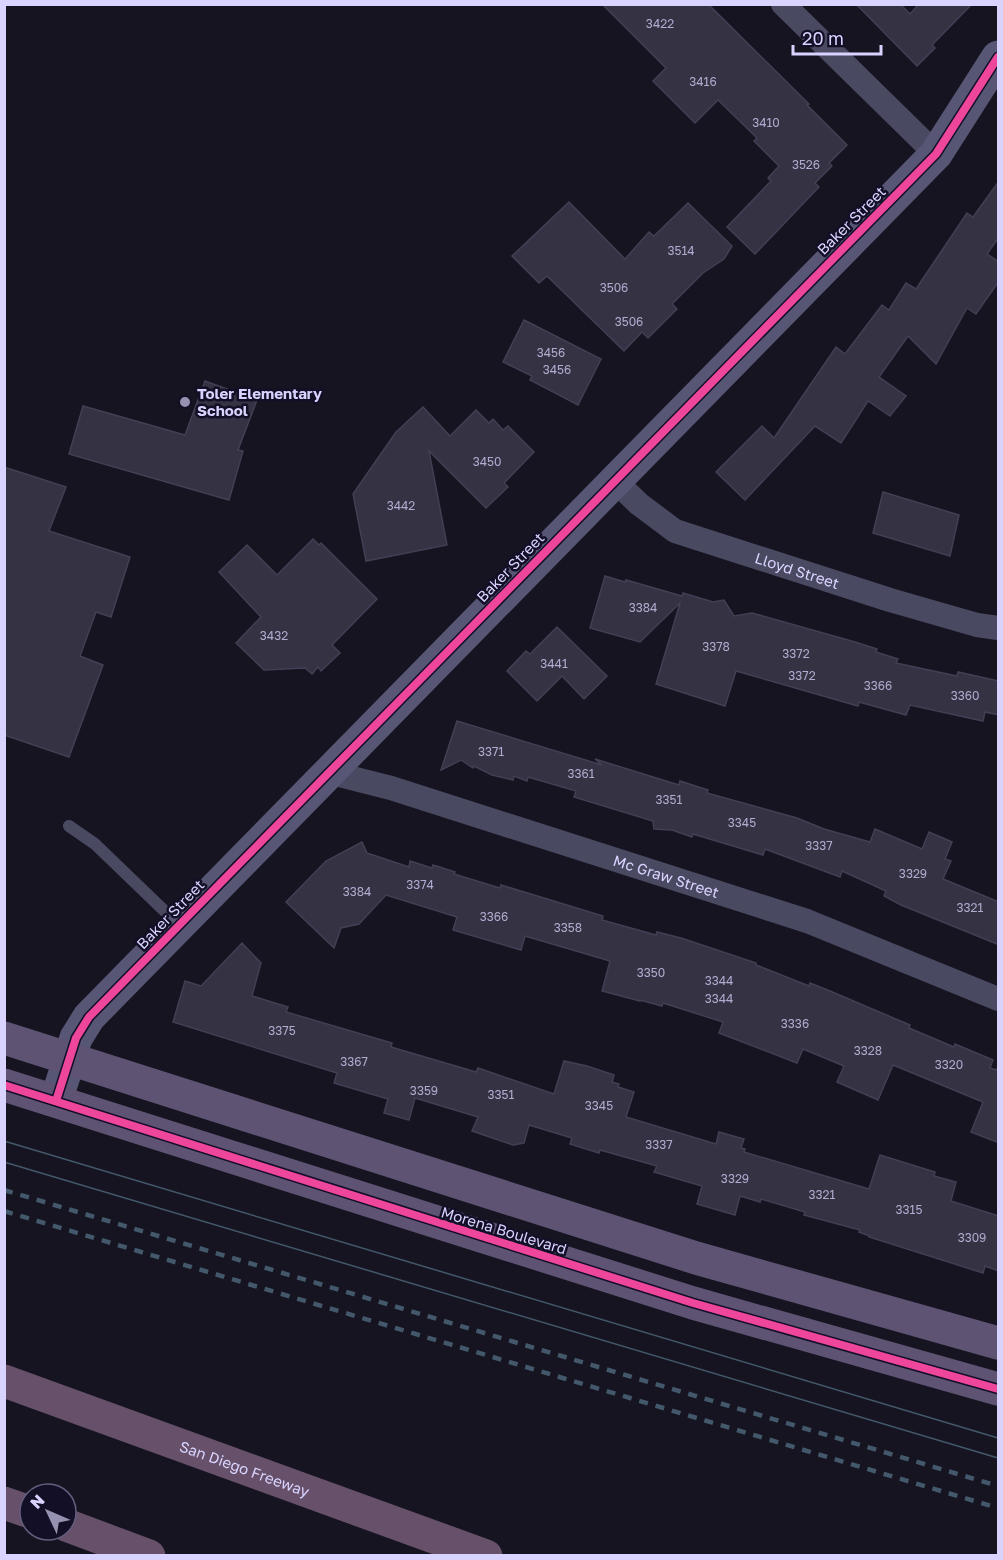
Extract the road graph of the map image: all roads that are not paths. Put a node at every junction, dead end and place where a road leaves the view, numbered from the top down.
1 (783, 4) edge
2 (999, 57) edge
3 (936, 154) junction
4 (614, 480) junction
5 (999, 628) edge
6 (328, 772) junction
7 (69, 826) dead end
8 (178, 924) junction
9 (999, 999) edge
10 (4, 1038) edge
11 (69, 1059) junction
12 (4, 1085) edge
13 (56, 1101) junction
14 (999, 1343) edge
15 (4, 1381) edge
16 (999, 1389) edge
17 (78, 1529) edge
18 (149, 1556) edge
19 (486, 1556) edge

1 - 3 street
2 - 3 street, Baker Street
3 - 4 street, Baker Street
4 - 5 street, Lloyd Street
4 - 6 street, Baker Street
6 - 8 street, Baker Street
6 - 9 street, Mc Graw Street
7 - 8 lane
8 - 11 street, Baker Street
10 - 11 main road, Morena Boulevard
11 - 13 street, Baker Street
11 - 14 main road, Morena Boulevard
12 - 13 main road, Morena Boulevard
13 - 16 main road, Morena Boulevard
15 - 19 highway, San Diego Freeway
17 - 18 highway

